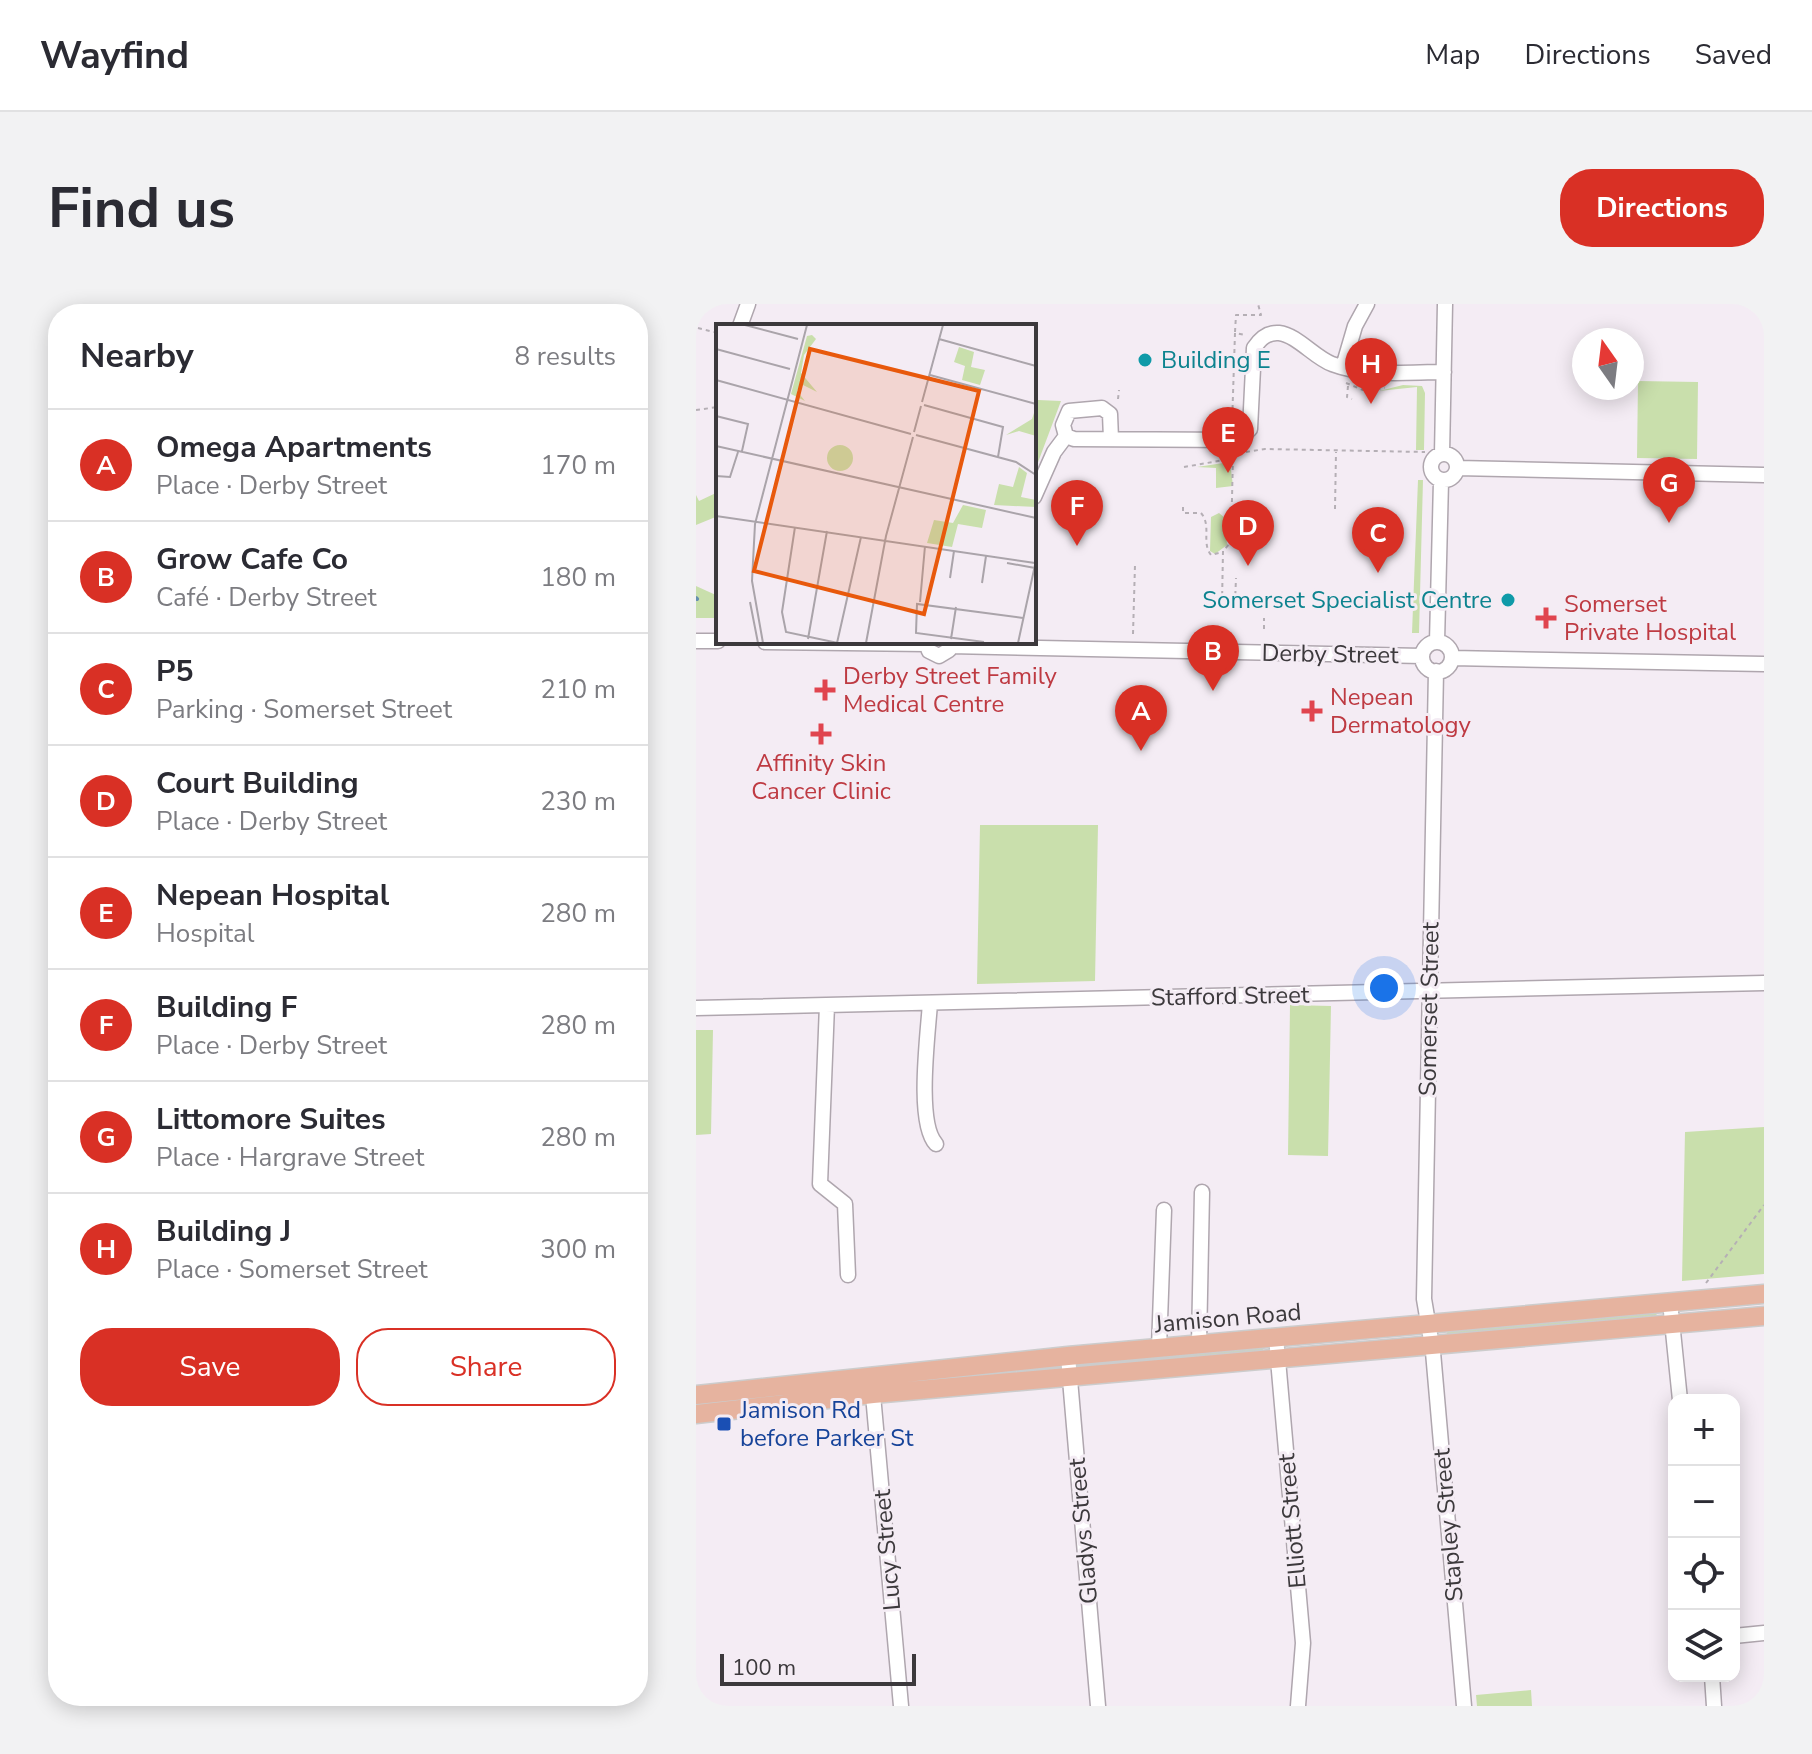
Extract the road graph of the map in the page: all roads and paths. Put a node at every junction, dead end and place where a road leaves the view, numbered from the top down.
1 (748, 304) edge
2 (1258, 304) edge
3 (1367, 304) edge
4 (1445, 304) edge
5 (741, 324) edge
6 (698, 328) dead end
7 (716, 332) edge
8 (1235, 333) junction
9 (1253, 337) dead end
10 (1343, 367) junction
11 (1444, 372) junction
12 (1348, 385) dead end
13 (1353, 387) dead end
14 (1119, 390) dead end
15 (716, 407) edge
16 (696, 410) edge
17 (1118, 411) dead end
18 (1228, 430) dead end
19 (1066, 436) junction
20 (1111, 439) junction
21 (1336, 450) junction
22 (1425, 452) dead end
23 (1442, 454) junction
24 (1233, 458) junction
25 (1184, 467) dead end
26 (1457, 468) junction
27 (1764, 475) edge
28 (1441, 481) junction
29 (1036, 492) edge
30 (1183, 507) dead end
31 (1335, 509) dead end
32 (1223, 551) junction
33 (1135, 565) dead end
34 (1236, 578) dead end
35 (1222, 603) dead end
36 (1235, 603) dead end
37 (1264, 618) dead end
38 (1264, 629) dead end
39 (1133, 634) dead end
40 (1437, 642) junction
41 (926, 644) edge
42 (950, 644) edge
43 (1422, 656) junction
44 (1452, 658) junction
45 (1764, 664) edge
46 (1436, 671) junction
47 (1764, 983) edge
48 (1430, 991) junction
49 (930, 1003) junction
50 (827, 1005) junction
51 (696, 1008) edge
52 (936, 1144) dead end
53 (1202, 1192) dead end
54 (1764, 1205) edge
55 (1164, 1210) dead end
56 (848, 1275) dead end
57 (1764, 1294) edge
58 (1703, 1299) junction
59 (1670, 1302) junction
60 (1764, 1316) edge
61 (1672, 1324) junction
62 (1426, 1325) junction
63 (1276, 1337) junction
64 (1199, 1344) junction
65 (1432, 1345) junction
66 (1159, 1348) junction
67 (1068, 1356) junction
68 (1278, 1359) junction
69 (1069, 1377) junction
70 (872, 1386) junction
71 (1679, 1394) edge
72 (696, 1395) edge
73 (696, 1414) edge
74 (1764, 1633) edge
75 (1740, 1635) edge
76 (1712, 1682) edge
77 (901, 1706) edge
78 (1098, 1706) edge
79 (1298, 1706) edge
80 (1464, 1706) edge
81 (1714, 1706) edge

1 - 5 street
2 - 8 path
3 - 10 street
4 - 11 street
6 - 7 path
8 - 9 path
8 - 18 path
10 - 11 street
10 - 20 street
11 - 23 street
12 - 13 path
14 - 17 path
15 - 16 path
19 - 20 street
19 - 20 street
19 - 29 street
21 - 22 path
21 - 24 path
21 - 31 path
23 - 26 street
23 - 28 street
24 - 25 path
24 - 32 path
26 - 27 street
26 - 28 street
28 - 40 street
30 - 32 path
32 - 35 path
33 - 39 path
34 - 36 path
37 - 38 path
40 - 43 street
40 - 44 street
41 - 42 street, Derby Street
42 - 43 street, Derby Street
43 - 46 street
44 - 45 street
44 - 46 street
46 - 48 street, Somerset Street
47 - 48 street, Stafford Street
48 - 49 street, Stafford Street
48 - 62 street, Somerset Street
49 - 50 street, Stafford Street
49 - 52 street
50 - 51 street, Stafford Street
50 - 56 street
53 - 64 street
54 - 58 path
55 - 66 street
57 - 58 main road, Jamison Road
58 - 59 main road, Jamison Road
59 - 61 street
59 - 62 main road, Jamison Road
60 - 61 main road, Jamison Road
61 - 65 main road, Jamison Road
61 - 71 street
62 - 63 main road, Jamison Road
62 - 65 street, Somerset Street
63 - 64 main road, Jamison Road
63 - 68 street, Elliott Street
64 - 66 main road, Jamison Road
65 - 68 main road, Jamison Road
65 - 80 street, Stapley Street
66 - 67 main road, Jamison Road
67 - 69 street, Gladys Street
67 - 70 main road, Jamison Road
68 - 69 main road, Jamison Road
68 - 79 street, Elliott Street
69 - 70 main road, Jamison Road
69 - 78 street, Gladys Street
70 - 72 main road, Jamison Road
70 - 73 main road, Jamison Road
70 - 77 street, Lucy Street
74 - 75 street
76 - 81 street

